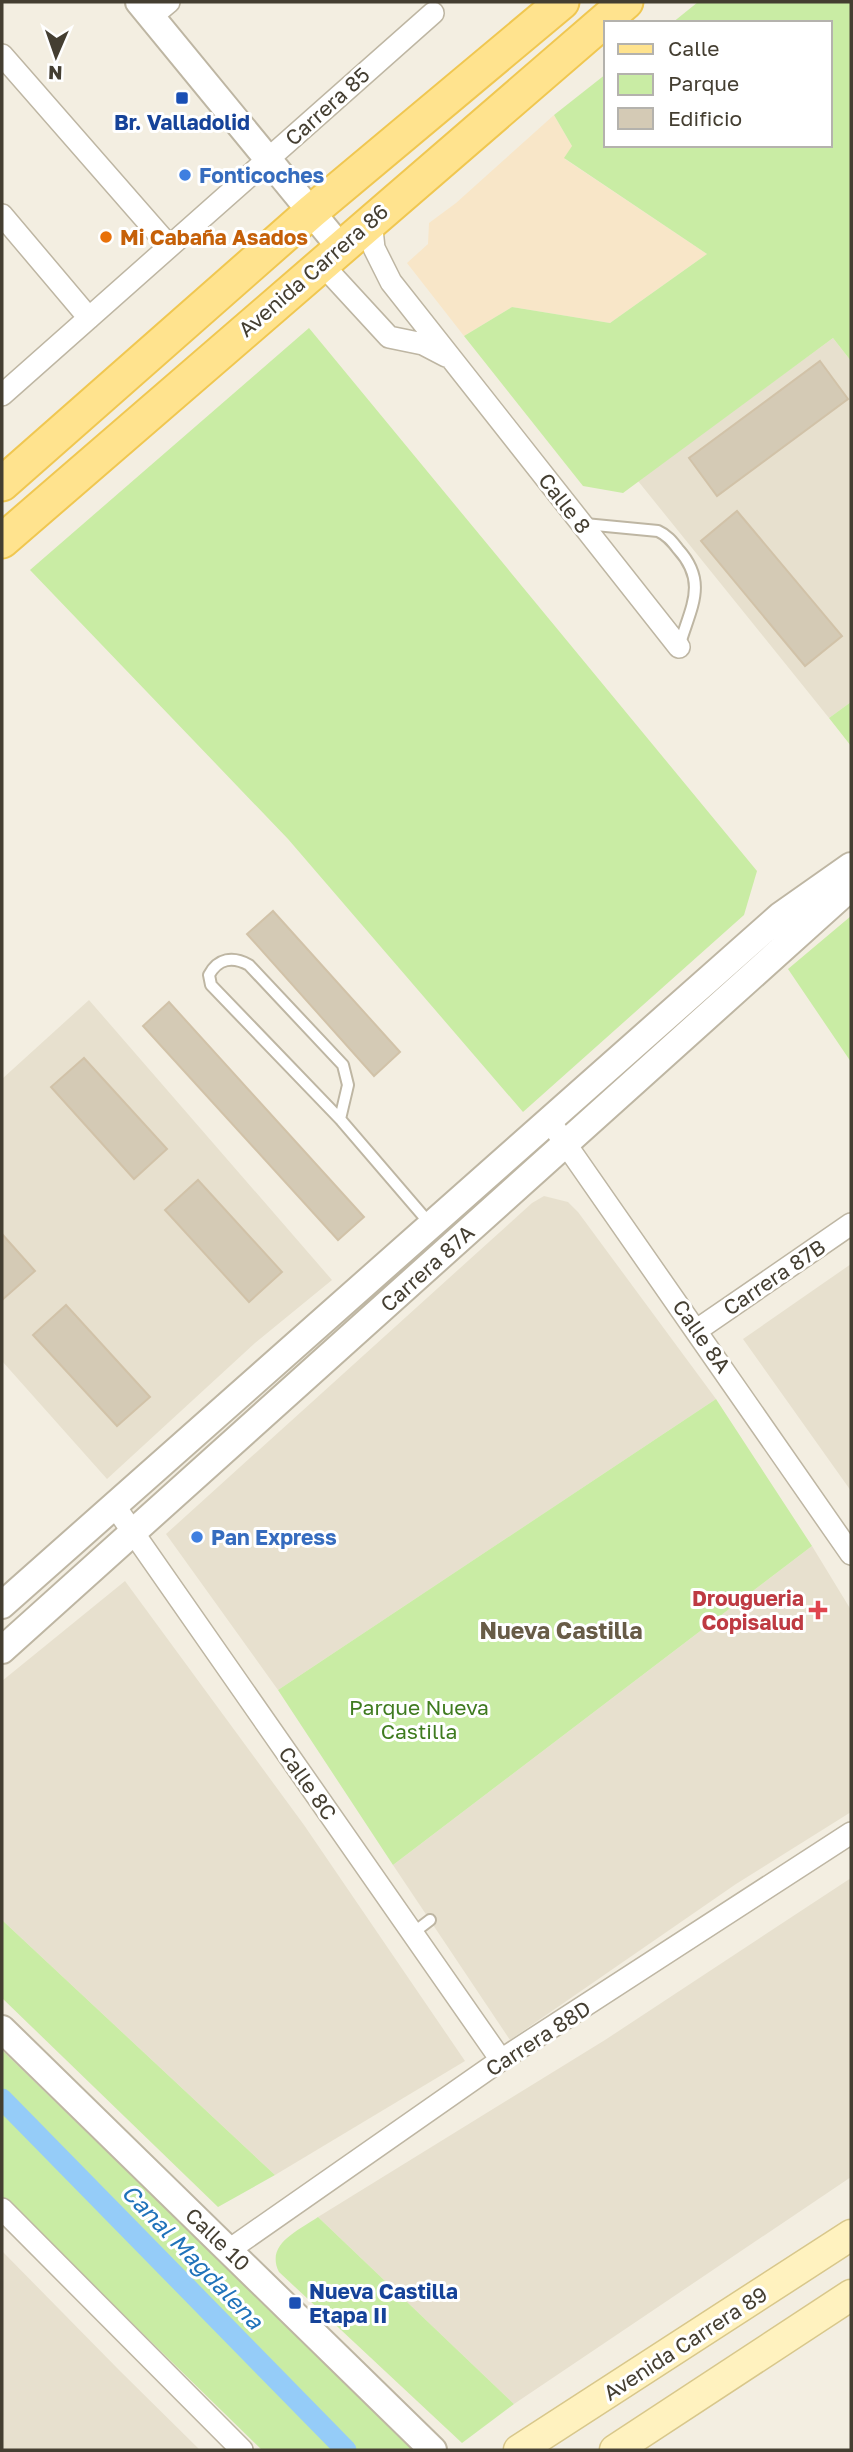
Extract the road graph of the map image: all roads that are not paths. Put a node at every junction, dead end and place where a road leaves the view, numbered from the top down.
1 (562, 2) edge
2 (626, 2) edge
3 (153, 7) edge
4 (433, 13) dead end
5 (2, 55) edge
6 (268, 159) junction
7 (311, 212) junction
8 (2, 215) edge
9 (372, 220) junction
10 (169, 246) junction
11 (328, 258) junction
12 (89, 318) junction
13 (451, 359) junction
14 (2, 395) edge
15 (2, 484) edge
16 (582, 524) junction
17 (2, 541) edge
18 (679, 647) joint
19 (851, 866) edge
20 (851, 887) edge
21 (340, 1119) junction
22 (549, 1120) junction
23 (567, 1142) junction
24 (851, 1224) edge
25 (430, 1225) junction
26 (698, 1330) junction
27 (114, 1505) junction
28 (133, 1532) junction
29 (851, 1553) edge
30 (2, 1605) edge
31 (2, 1650) edge
32 (851, 1833) edge
33 (2, 2029) edge
34 (501, 2060) junction
35 (2, 2209) edge
36 (851, 2235) edge
37 (229, 2249) junction
38 (851, 2295) edge
39 (242, 2450) edge
40 (433, 2450) edge
41 (519, 2450) edge
42 (615, 2450) edge

1 - 7 main road, Avenida Carrera 86
2 - 9 main road, Avenida Carrera 86
3 - 6 street
4 - 6 street, Carrera 85
5 - 10 street
6 - 7 street
6 - 10 street, Carrera 85
7 - 11 street
7 - 15 main road, Avenida Carrera 86
8 - 12 street
9 - 11 main road, Avenida Carrera 86
9 - 13 street, Calle 8
10 - 12 street, Carrera 85
11 - 13 street, Calle 8
11 - 17 main road, Avenida Carrera 86
12 - 14 street, Carrera 85
13 - 16 street, Calle 8
16 - 18 street, Calle 8
16 - 18 lane
19 - 22 street, Carrera 87A
20 - 23 street, Carrera 87A
21 - 21 lane
21 - 25 lane
22 - 23 street, Calle 8A
22 - 25 street, Carrera 87A
23 - 26 street, Calle 8A
23 - 28 street, Carrera 87A
24 - 26 street, Carrera 87B
25 - 27 street, Carrera 87A
26 - 29 street, Calle 8A
27 - 28 street, Calle 8C
27 - 30 street, Carrera 87A
28 - 31 street, Carrera 87A
28 - 34 street, Calle 8C
32 - 34 street, Carrera 88D
33 - 37 street, Calle 10
34 - 37 street, Carrera 88D
35 - 39 street
36 - 41 main road, Avenida Carrera 89
37 - 40 street, Calle 10
38 - 42 main road

